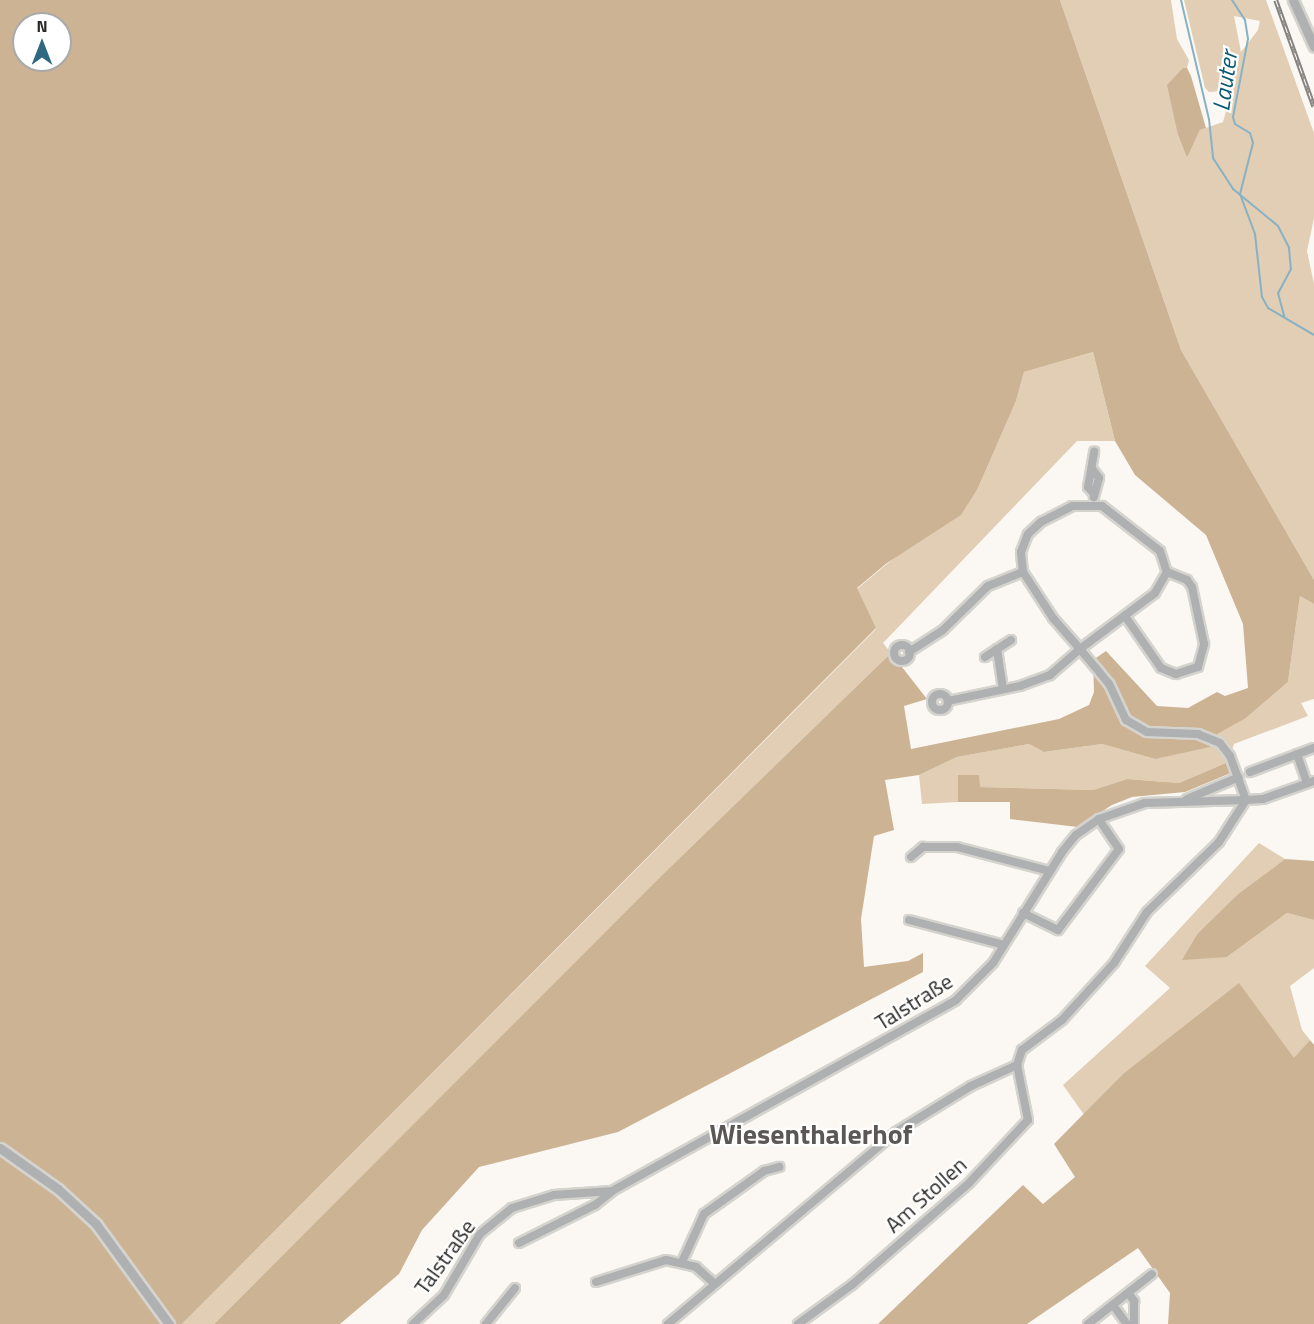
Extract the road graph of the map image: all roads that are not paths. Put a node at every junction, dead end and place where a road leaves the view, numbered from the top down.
1 (1293, 0) edge
2 (1314, 47) edge
3 (1094, 452) dead end
4 (1093, 504) junction
5 (1023, 572) junction
6 (1167, 572) junction
7 (1125, 616) junction
8 (1011, 640) dead end
9 (997, 649) junction
10 (1080, 649) junction
11 (909, 652) dead end
12 (985, 657) dead end
13 (1003, 689) junction
14 (948, 701) dead end
15 (1314, 748) edge
16 (1297, 754) junction
17 (1250, 772) dead end
18 (1239, 777) junction
19 (1311, 782) edge
20 (1246, 800) junction
21 (1183, 801) junction
22 (1099, 819) junction
23 (911, 857) dead end
24 (1049, 871) junction
25 (1023, 913) junction
26 (909, 920) dead end
27 (1004, 945) junction
28 (1017, 1065) junction
29 (0, 1148) edge
30 (779, 1167) dead end
31 (612, 1191) junction
32 (519, 1243) dead end
33 (682, 1262) junction
34 (1152, 1274) dead end
35 (596, 1282) dead end
36 (715, 1284) junction
37 (515, 1288) dead end
38 (1129, 1294) junction
39 (1113, 1305) junction
40 (169, 1324) edge
41 (413, 1324) edge
42 (486, 1324) edge
43 (668, 1324) edge
44 (798, 1324) edge
45 (1088, 1324) edge
46 (1127, 1324) edge
47 (1134, 1324) edge

1 - 2 street
3 - 4 street
4 - 5 street
4 - 6 street
5 - 10 street
5 - 11 street
6 - 7 street
6 - 7 street
7 - 10 street
8 - 9 street
9 - 12 street
9 - 13 street
10 - 13 street
10 - 18 street
13 - 14 street
15 - 16 street
16 - 17 street
16 - 19 street
18 - 20 street
18 - 21 street, Talstraße
19 - 20 street, Talstraße
20 - 21 street, Talstraße
20 - 28 street
21 - 22 street, Talstraße
22 - 24 street, Talstraße
22 - 25 street
23 - 24 street
24 - 25 street, Talstraße
25 - 27 street, Talstraße
26 - 27 street
27 - 31 street, Talstraße
28 - 36 street
28 - 44 street, Am Stollen
29 - 40 street
30 - 33 street
31 - 32 street, Talstraße
31 - 41 street, Talstraße
33 - 35 street
33 - 36 street
34 - 38 street
36 - 43 street
37 - 42 street
38 - 39 street
38 - 47 street
39 - 45 street
39 - 46 street

